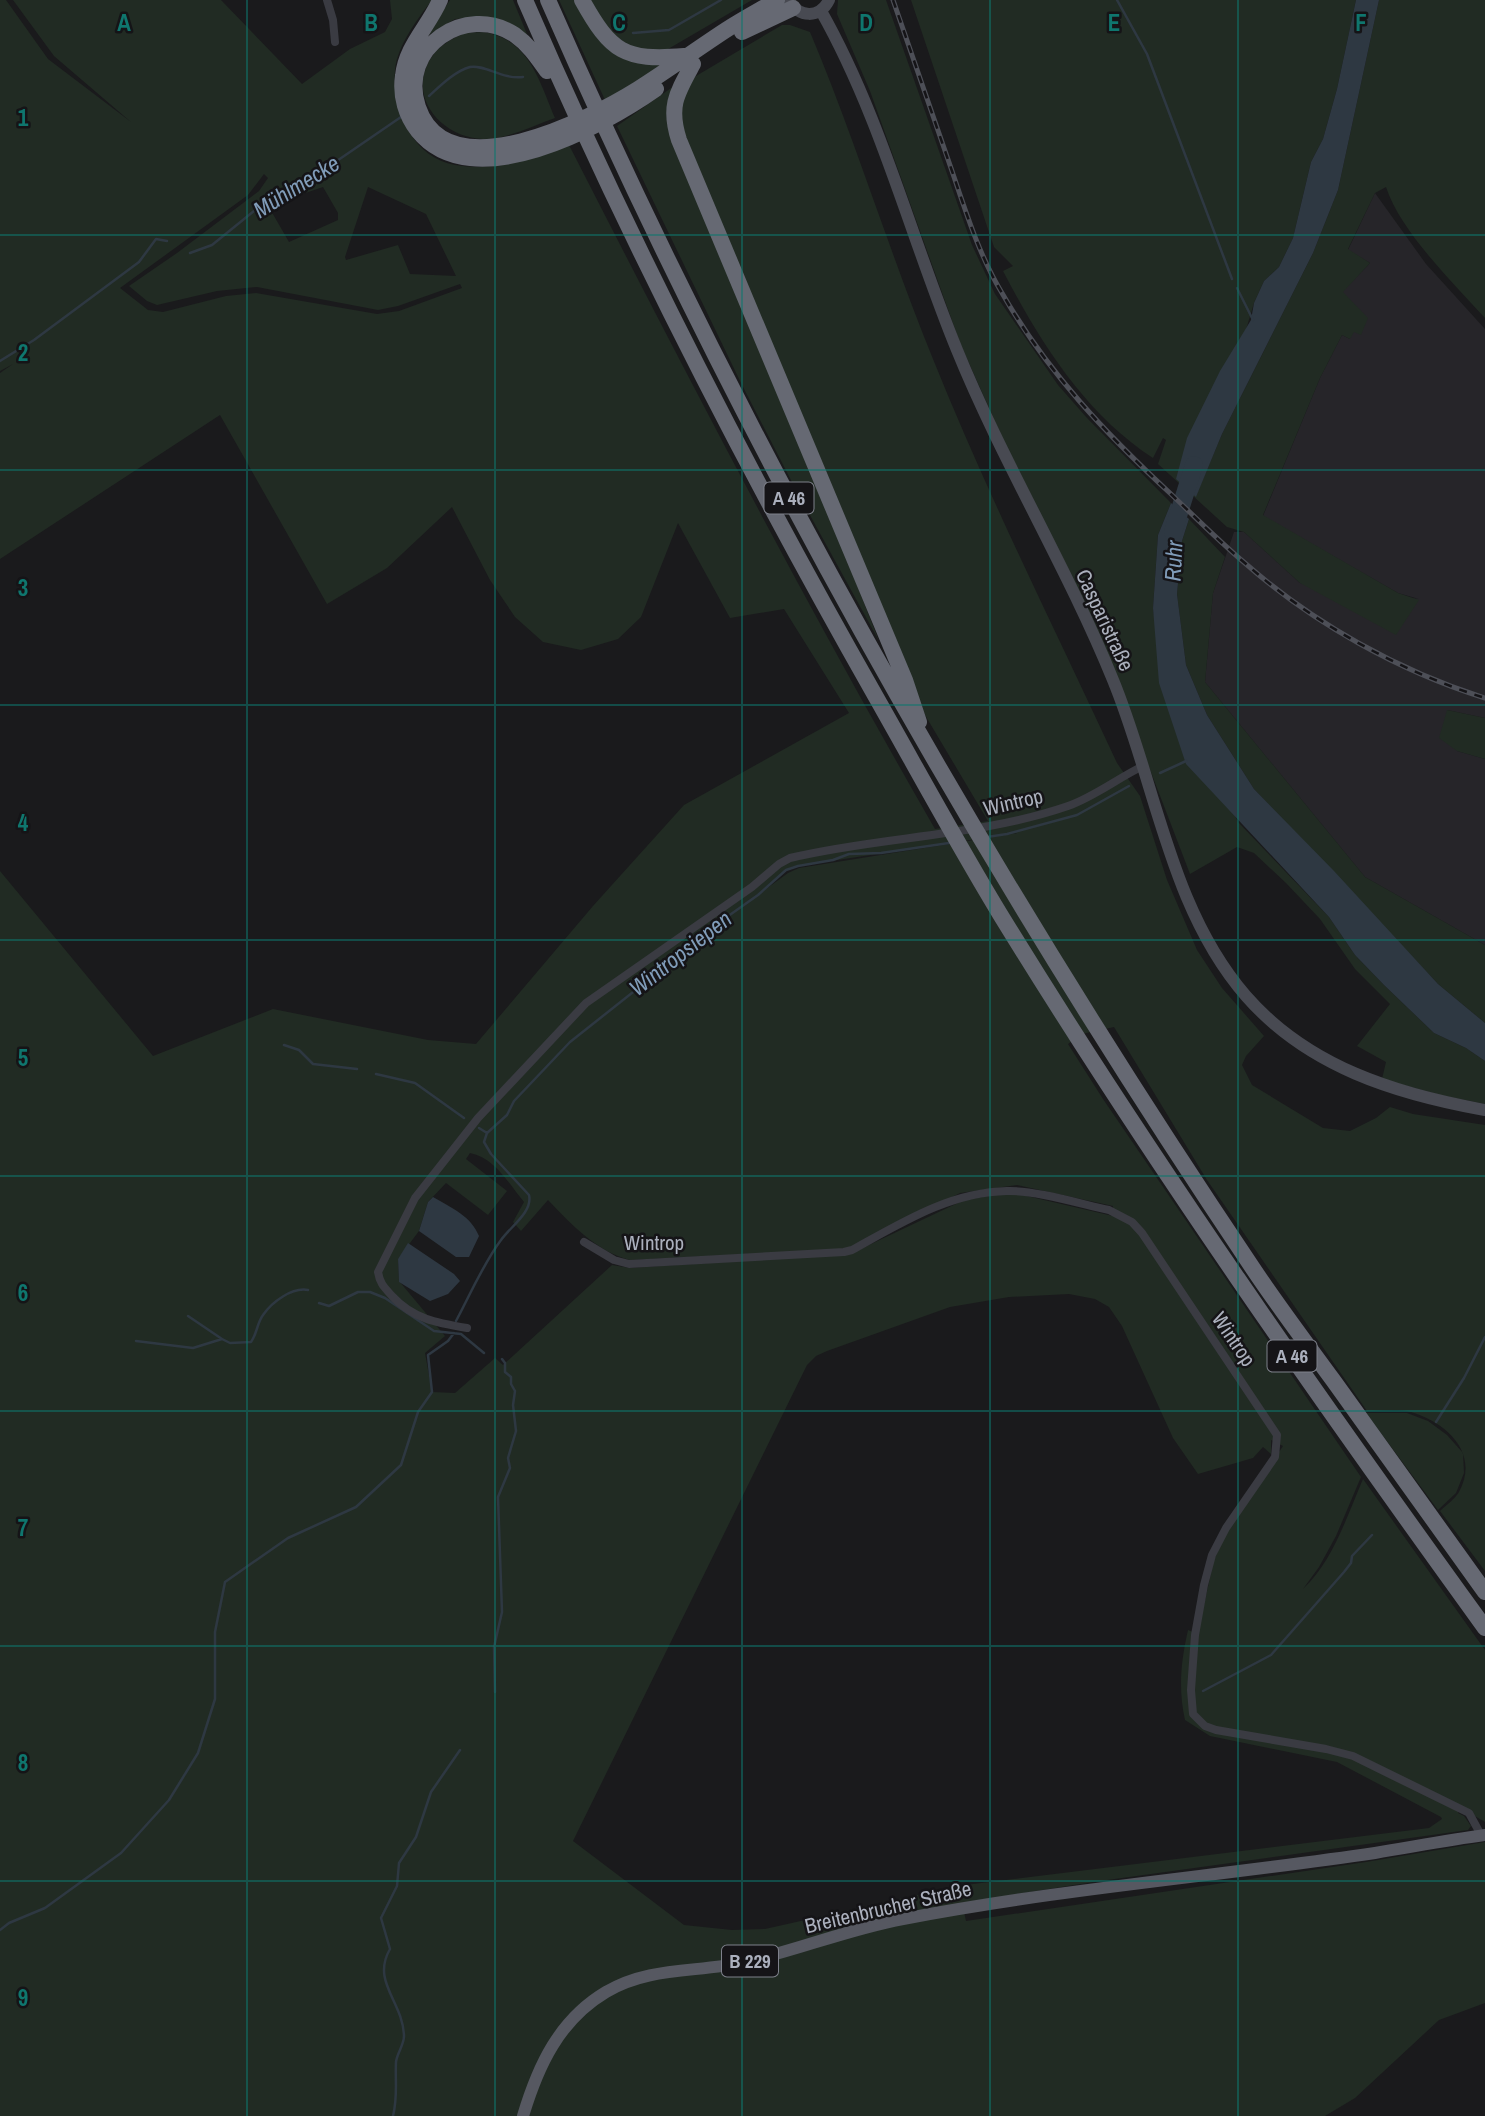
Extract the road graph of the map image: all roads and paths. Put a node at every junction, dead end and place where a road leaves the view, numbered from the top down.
1 (327, 0) edge
2 (440, 0) edge
3 (525, 0) edge
4 (548, 0) edge
5 (582, 0) edge
6 (777, 0) edge
7 (829, 0) edge
8 (791, 4) edge
9 (821, 11) junction
10 (335, 42) dead end
11 (690, 60) junction
12 (570, 104) junction
13 (930, 754) junction
14 (1143, 766) junction
15 (1485, 1110) edge
16 (584, 1242) dead end
17 (467, 1328) dead end
18 (1485, 1592) edge
19 (1485, 1628) edge
20 (1483, 1835) edge
21 (523, 2116) edge

1 - 10 street
2 - 11 highway
3 - 12 highway, A 46
4 - 13 highway, A 46
5 - 11 highway
6 - 11 highway
7 - 9 main road
8 - 9 main road
8 - 11 highway
9 - 14 main road, Casparistraße
11 - 12 highway
11 - 13 highway
12 - 19 highway, A 46
13 - 18 highway, A 46
14 - 15 main road, Casparistraße
14 - 17 street, Wintrop
16 - 20 street, Wintrop
20 - 21 main road, Breitenbrucher Straße / B 229

